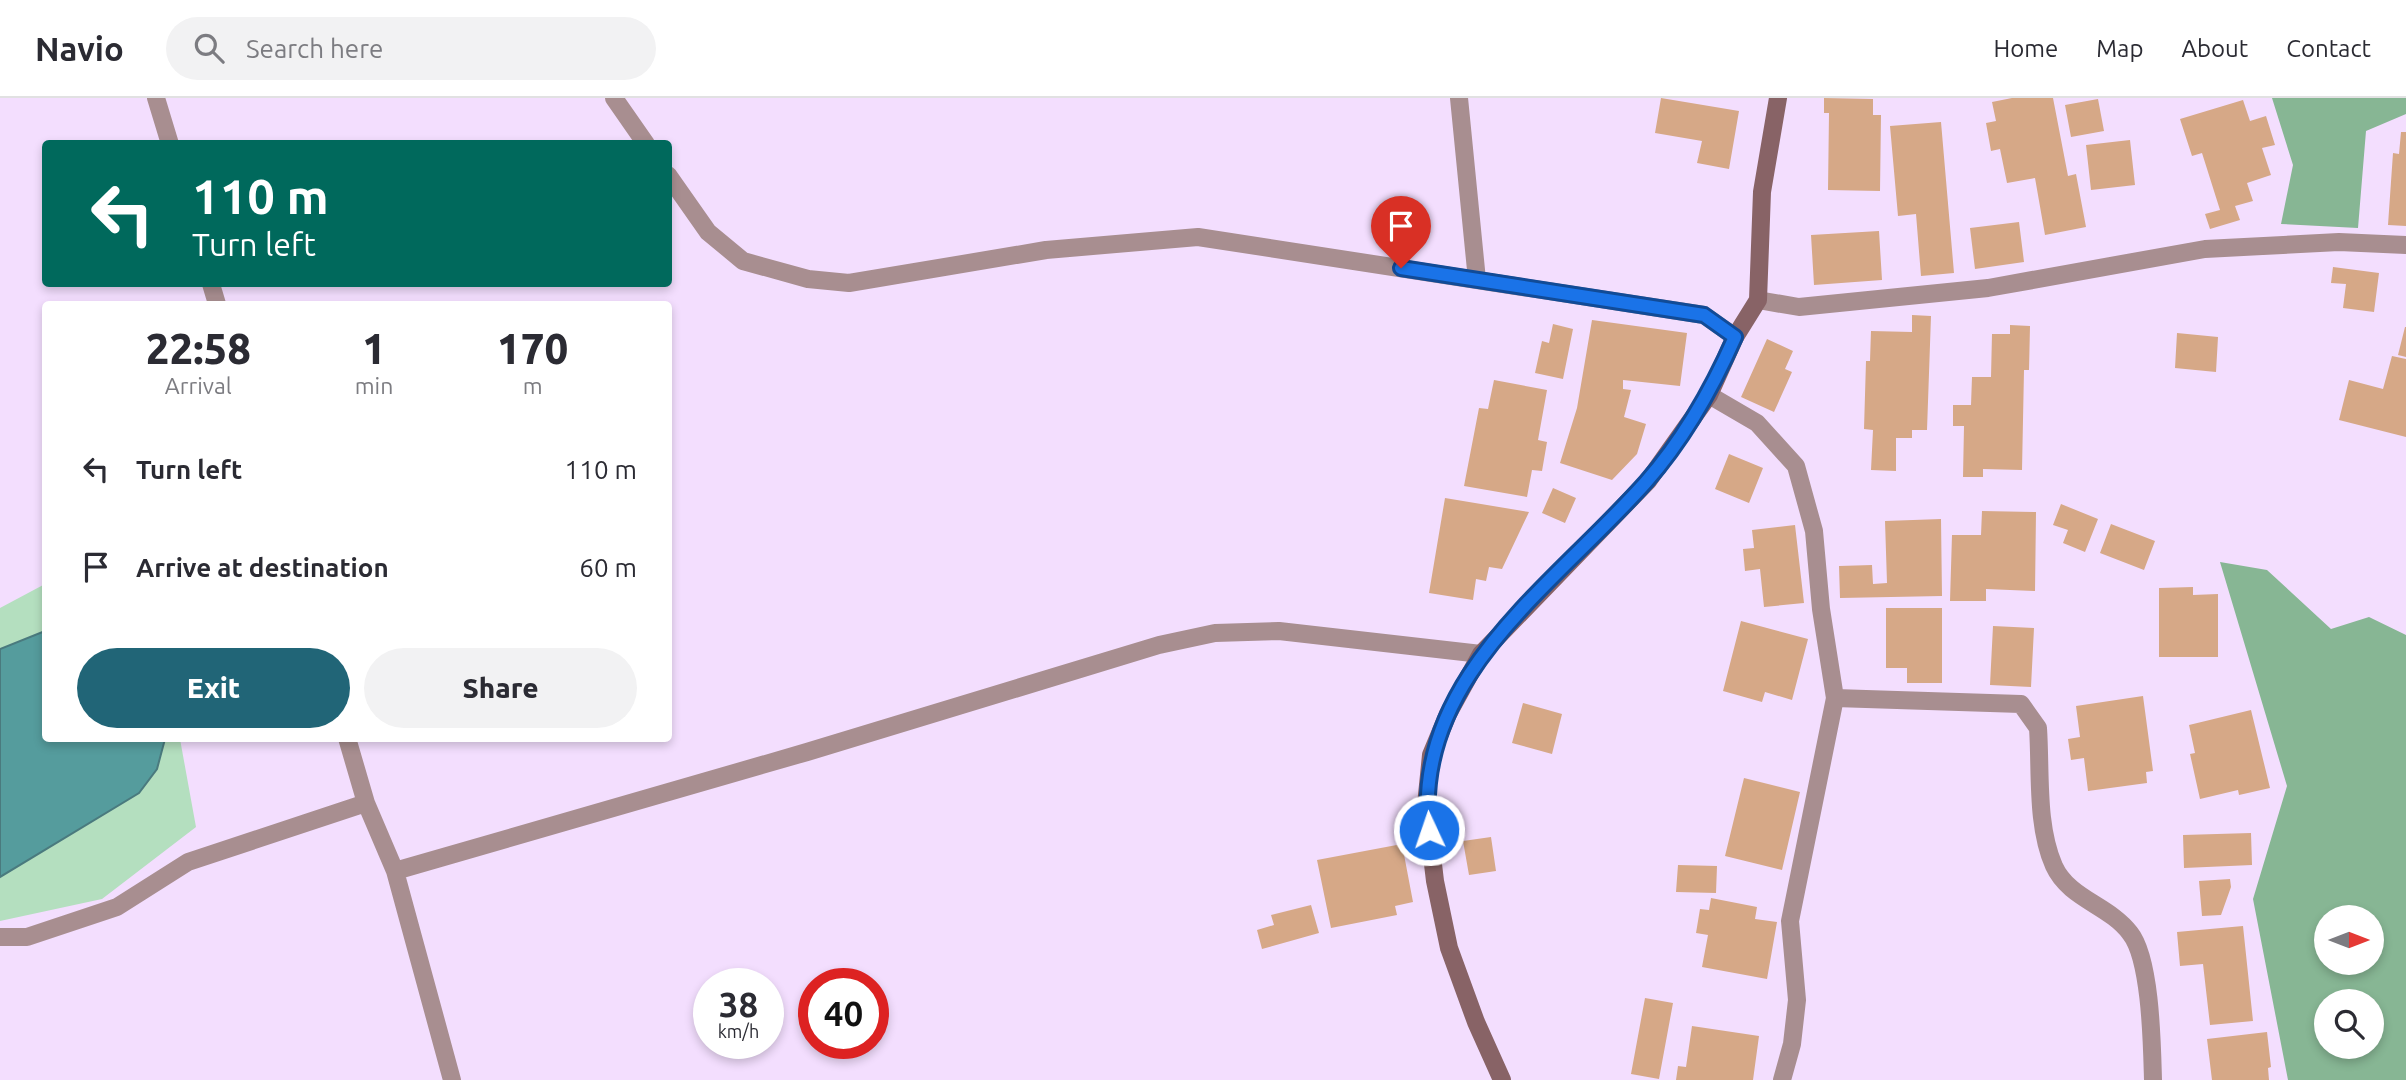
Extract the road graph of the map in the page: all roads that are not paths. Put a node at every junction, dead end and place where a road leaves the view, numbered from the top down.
1 (156, 98) edge
2 (614, 98) edge
3 (1459, 98) edge
4 (1778, 98) edge
5 (169, 140) edge
6 (643, 140) edge
7 (672, 182) edge
8 (2406, 246) edge
9 (1477, 280) junction
10 (1758, 300) junction
11 (1735, 337) junction
12 (1709, 395) junction
13 (1481, 654) junction
14 (1835, 698) junction
15 (348, 742) edge
16 (366, 803) junction
17 (395, 871) junction
18 (0, 937) edge
19 (452, 1080) edge
20 (1502, 1080) edge
21 (1782, 1080) edge
22 (2153, 1080) edge

1 - 5 street
2 - 6 street
3 - 9 street
4 - 10 street
7 - 9 street
8 - 10 street
9 - 11 street
10 - 11 street
11 - 12 street
12 - 13 street
12 - 14 street
13 - 17 street
13 - 20 street
14 - 21 street
14 - 22 street
15 - 16 street
16 - 17 street
16 - 18 street
17 - 19 street

